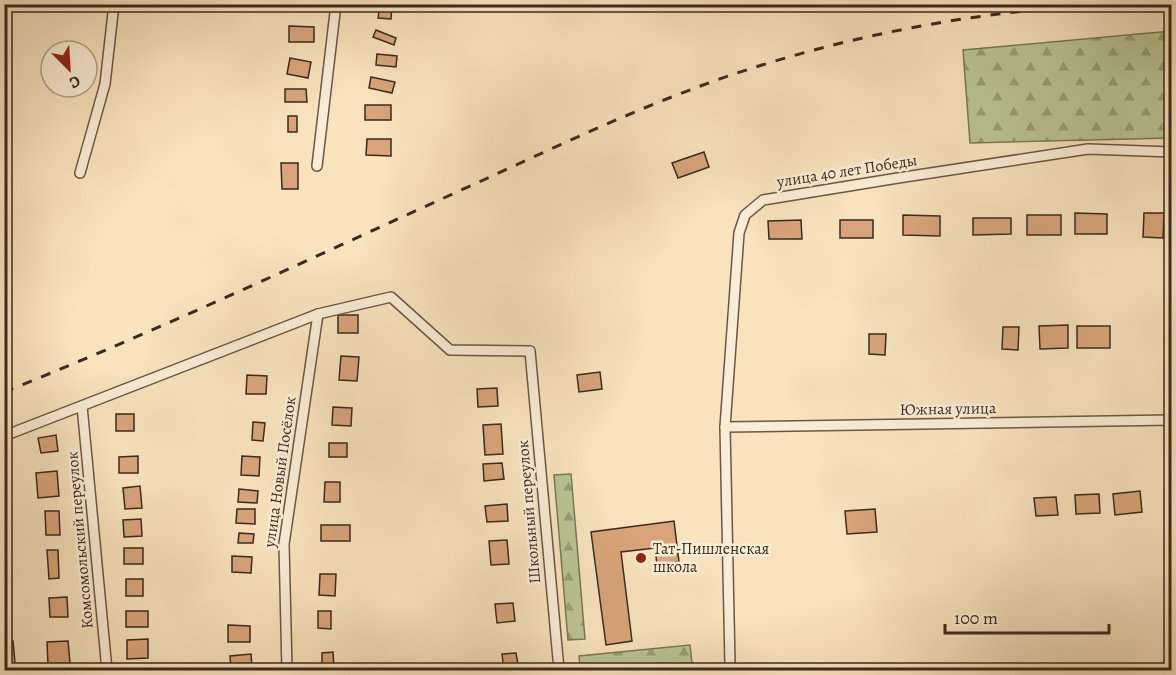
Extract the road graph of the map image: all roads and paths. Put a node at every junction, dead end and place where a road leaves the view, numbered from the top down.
1 (114, 4) edge
2 (336, 4) edge
3 (1172, 152) edge
4 (317, 166) dead end
5 (80, 173) dead end
6 (318, 314) junction
7 (82, 406) junction
8 (1172, 420) edge
9 (725, 427) junction
10 (4, 436) edge
11 (107, 670) edge
12 (287, 670) edge
13 (559, 670) edge
14 (727, 670) edge

1 - 5 street
2 - 4 street
3 - 9 street, улица 40 лет Победы
6 - 7 street
6 - 12 street, улица Новый Посёлок
6 - 13 street, Школьный переулок
7 - 10 street
7 - 11 street, Комсомольский переулок
8 - 9 street, Южная улица
9 - 14 street, улица 40 лет Победы

